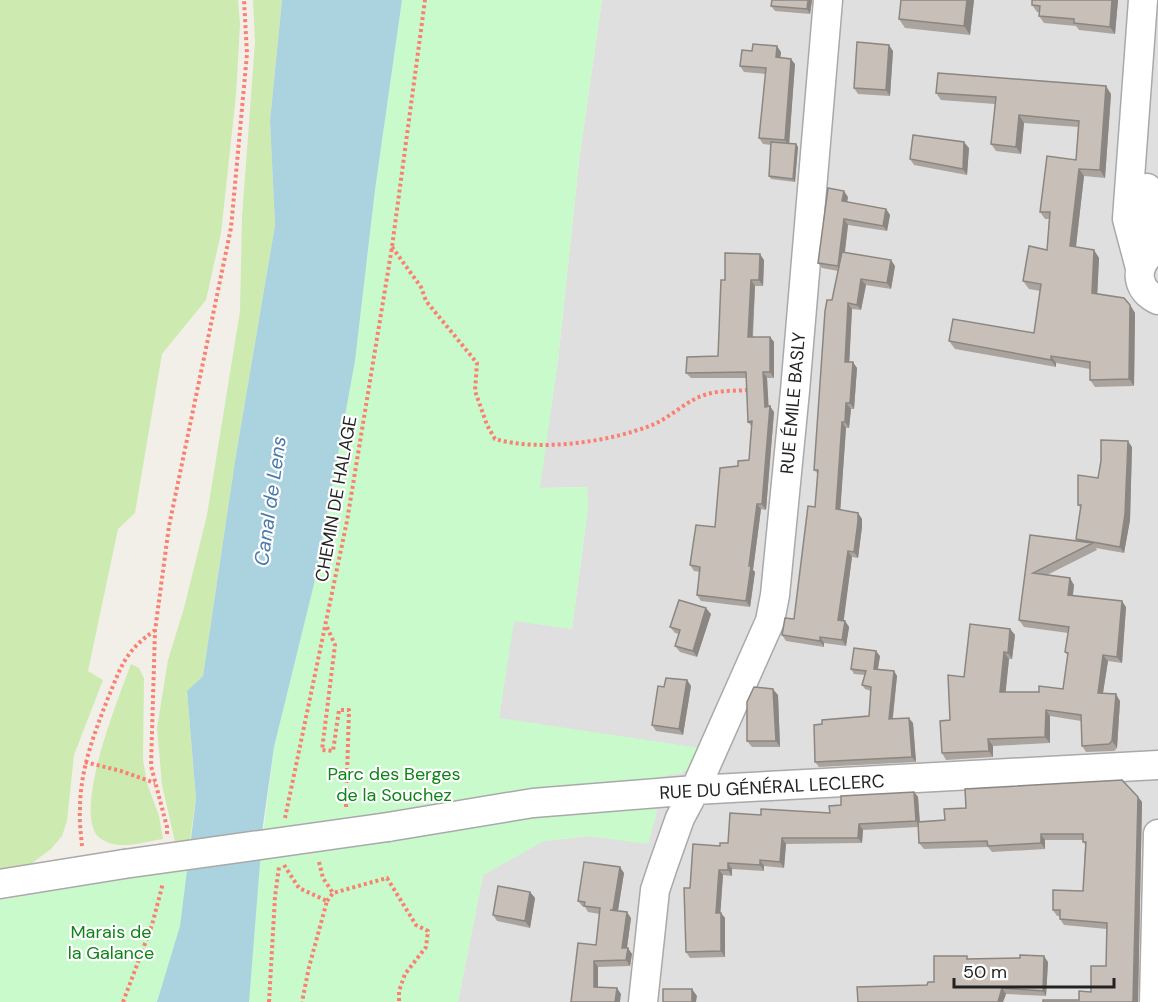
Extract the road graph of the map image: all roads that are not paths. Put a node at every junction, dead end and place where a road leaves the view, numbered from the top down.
1 (828, 0) edge
2 (1143, 0) edge
3 (1158, 46) edge
4 (1158, 243) edge
5 (1149, 259) edge
6 (1158, 301) edge
7 (1158, 765) edge
8 (695, 790) junction
9 (1158, 834) edge
10 (0, 884) edge
11 (643, 1002) edge
12 (1154, 1002) edge

1 - 8 street, RUE ÉMILE BASLY
2 - 5 street
3 - 4 street
5 - 6 street
7 - 8 street, RUE DU GÉNÉRAL LECLERC
8 - 10 street, RUE DU GÉNÉRAL LECLERC, bridge
8 - 11 street, RUE ÉMILE BASLY
9 - 12 street

